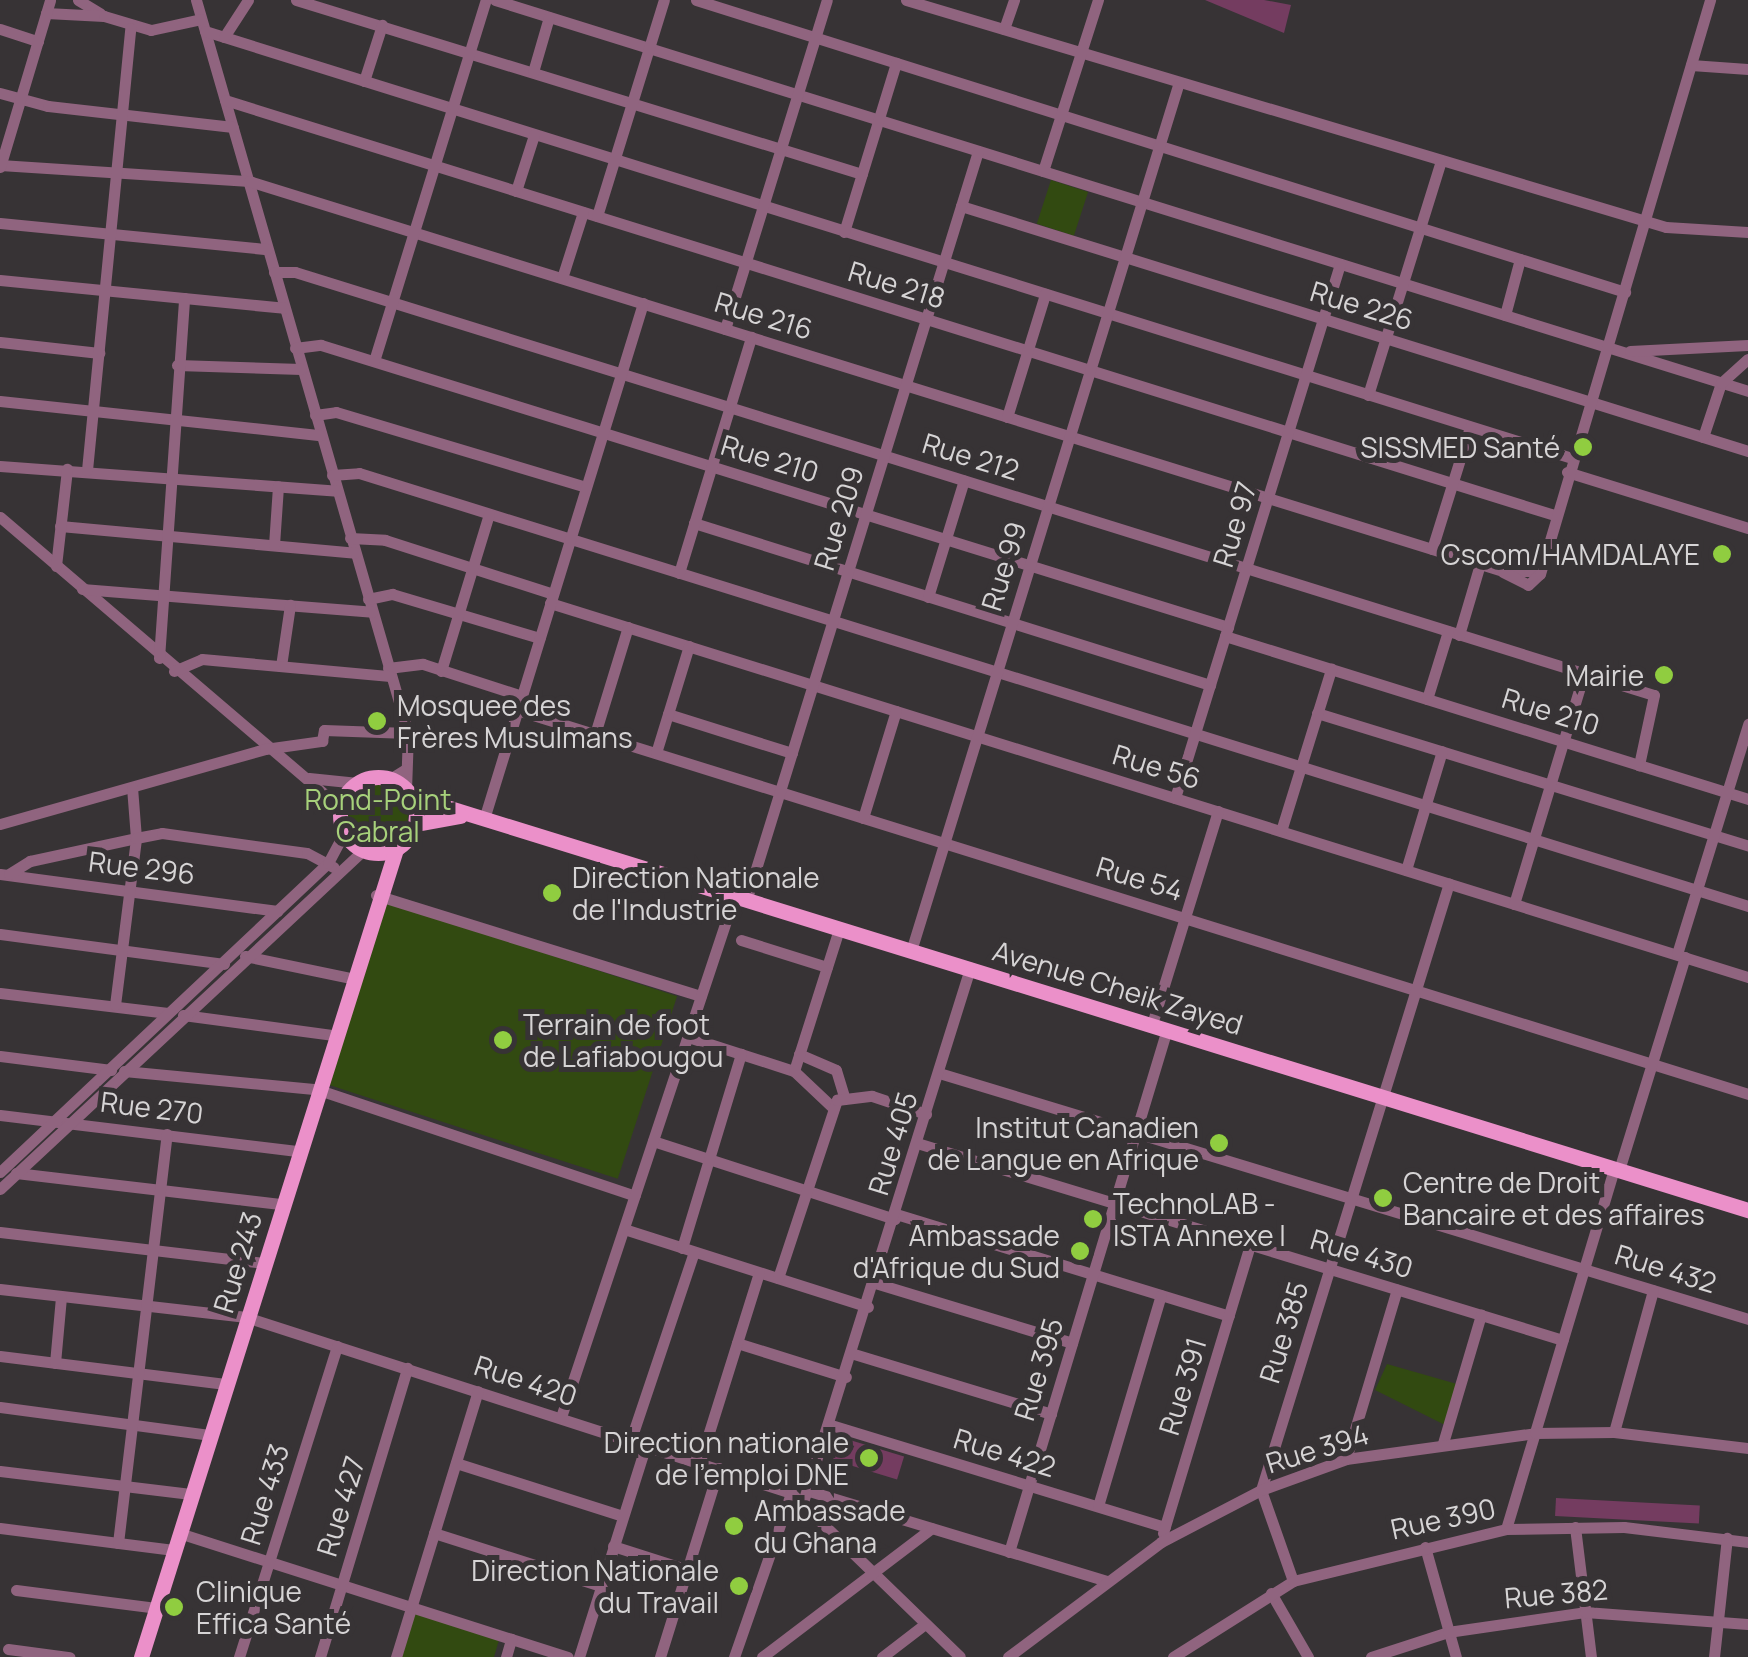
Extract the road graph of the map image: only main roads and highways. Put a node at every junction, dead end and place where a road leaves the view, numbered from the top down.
1 (409, 793) junction
2 (478, 817) junction
3 (415, 824) junction
4 (396, 849) junction
5 (365, 850) junction
6 (378, 888) junction
7 (1748, 1210) edge
8 (141, 1657) edge

1 - 2 main road, Avenue Cheik Zayed
1 - 3 main road
1 - 5 main road
2 - 3 main road, Avenue Cheik Zayed
2 - 7 main road, Avenue Cheik Zayed
3 - 4 main road
4 - 5 main road
4 - 6 main road, Rue 243
5 - 6 main road
6 - 8 main road, Rue 243

